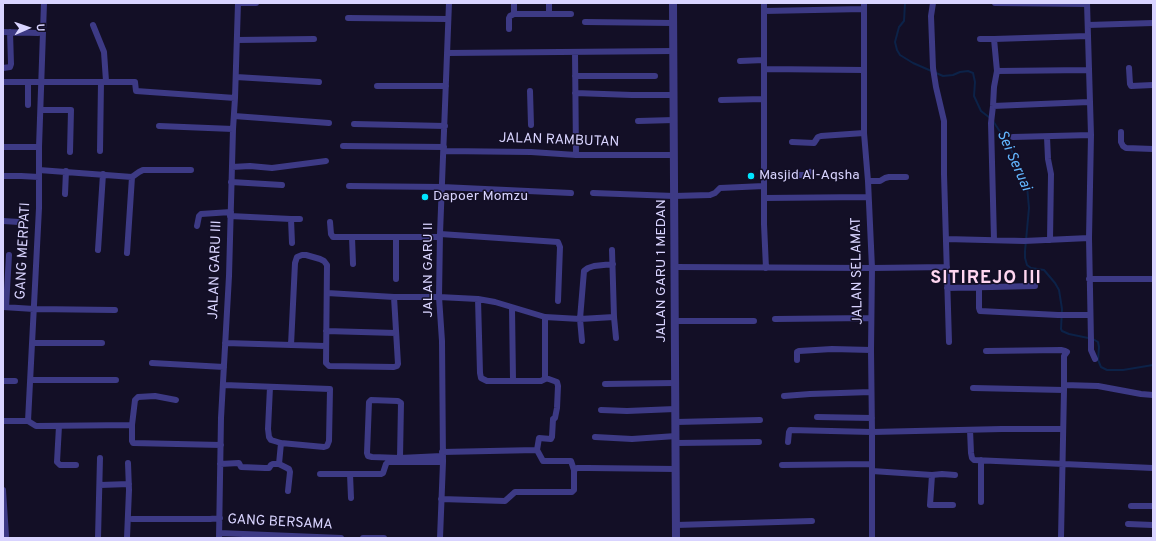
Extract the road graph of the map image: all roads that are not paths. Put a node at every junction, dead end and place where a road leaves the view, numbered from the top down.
1 (44, 3) edge
2 (238, 3) edge
3 (256, 3) edge
4 (449, 3) edge
5 (514, 3) edge
6 (549, 3) edge
7 (673, 3) edge
8 (764, 3) edge
9 (933, 3) edge
10 (995, 3) edge
11 (1087, 4) edge
12 (864, 6) edge
13 (764, 11) junction
14 (514, 14) junction
15 (549, 14) junction
16 (571, 14) dead end
17 (348, 18) dead end
18 (448, 19) junction
19 (585, 22) dead end
20 (673, 23) junction
21 (1153, 23) edge
22 (1088, 25) junction
23 (94, 26) dead end
24 (509, 30) dead end
25 (6, 32) edge
26 (38, 33) dead end
27 (1088, 36) junction
28 (314, 39) dead end
29 (980, 39) dead end
30 (994, 39) junction
31 (237, 40) junction
32 (575, 52) junction
33 (673, 52) junction
34 (447, 53) junction
35 (764, 60) junction
36 (740, 61) dead end
37 (3, 68) edge
38 (764, 68) junction
39 (1128, 68) dead end
40 (864, 70) junction
41 (1089, 70) junction
42 (996, 71) junction
43 (575, 76) junction
44 (655, 76) dead end
45 (236, 77) junction
46 (3, 82) edge
47 (28, 82) junction
48 (42, 82) junction
49 (104, 82) junction
50 (319, 82) dead end
51 (377, 86) dead end
52 (446, 86) junction
53 (1153, 86) edge
54 (530, 91) dead end
55 (575, 93) junction
56 (674, 95) junction
57 (235, 98) junction
58 (721, 100) dead end
59 (764, 100) junction
60 (1089, 102) junction
61 (28, 105) dead end
62 (993, 106) junction
63 (41, 110) junction
64 (234, 116) junction
65 (674, 120) junction
66 (638, 121) dead end
67 (329, 123) dead end
68 (354, 124) dead end
69 (159, 126) dead end
70 (445, 126) junction
71 (531, 126) dead end
72 (233, 129) junction
73 (1121, 132) dead end
74 (864, 133) junction
75 (1091, 135) junction
76 (1013, 137) dead end
77 (1047, 137) junction
78 (792, 142) dead end
79 (343, 146) dead end
80 (3, 147) edge
81 (39, 147) junction
82 (444, 149) junction
83 (1153, 149) edge
84 (100, 151) dead end
85 (70, 152) dead end
86 (576, 155) junction
87 (674, 155) junction
88 (326, 161) dead end
89 (232, 167) junction
90 (39, 170) junction
91 (191, 170) dead end
92 (66, 171) junction
93 (810, 172) dead end
94 (103, 174) junction
95 (764, 175) junction
96 (4, 176) dead end
97 (39, 177) junction
98 (132, 177) junction
99 (906, 177) dead end
100 (868, 181) junction
101 (231, 182) junction
102 (282, 185) dead end
103 (349, 186) dead end
104 (764, 186) junction
105 (442, 187) junction
106 (571, 193) dead end
107 (593, 193) dead end
108 (65, 194) dead end
109 (674, 196) junction
110 (868, 197) junction
111 (764, 198) junction
112 (230, 214) junction
113 (291, 219) junction
114 (300, 219) dead end
115 (3, 221) edge
116 (19, 222) dead end
117 (330, 222) dead end
118 (197, 226) dead end
119 (440, 236) junction
120 (352, 237) junction
121 (396, 238) junction
122 (1089, 238) junction
123 (946, 239) junction
124 (994, 240) junction
125 (1050, 240) junction
126 (292, 243) dead end
127 (98, 250) dead end
128 (612, 250) dead end
129 (127, 253) dead end
130 (9, 255) dead end
131 (353, 264) dead end
132 (613, 264) junction
133 (675, 267) junction
134 (947, 267) junction
135 (766, 268) junction
136 (872, 268) junction
137 (396, 279) dead end
138 (1089, 279) junction
139 (1153, 279) edge
140 (1035, 286) dead end
141 (979, 287) junction
142 (947, 288) junction
143 (327, 293) junction
144 (394, 297) junction
145 (440, 297) junction
146 (478, 299) junction
147 (558, 301) dead end
148 (4, 307) edge
149 (512, 308) junction
150 (34, 309) junction
151 (115, 310) dead end
152 (1090, 315) junction
153 (545, 317) junction
154 (614, 317) junction
155 (871, 318) junction
156 (580, 319) junction
157 (774, 319) dead end
158 (676, 321) junction
159 (754, 321) dead end
160 (326, 331) junction
161 (396, 333) junction
162 (616, 338) dead end
163 (582, 341) dead end
164 (949, 342) dead end
165 (32, 343) junction
166 (102, 343) dead end
167 (225, 343) junction
168 (291, 345) junction
169 (326, 346) junction
170 (871, 350) junction
171 (986, 351) dead end
172 (1095, 359) dead end
173 (797, 360) dead end
174 (152, 362) dead end
175 (224, 367) junction
176 (546, 378) junction
177 (31, 380) junction
178 (116, 380) dead end
179 (513, 380) junction
180 (3, 381) edge
181 (14, 382) dead end
182 (675, 383) junction
183 (605, 384) dead end
184 (224, 385) junction
185 (270, 387) junction
186 (973, 388) dead end
187 (1064, 388) junction
188 (871, 392) junction
189 (1153, 395) edge
190 (784, 396) dead end
191 (176, 400) dead end
192 (675, 408) junction
193 (601, 410) dead end
194 (817, 417) dead end
195 (872, 418) junction
196 (760, 420) dead end
197 (3, 421) edge
198 (28, 421) junction
199 (676, 422) junction
200 (132, 425) junction
201 (59, 426) junction
202 (1063, 429) junction
203 (970, 430) junction
204 (872, 432) junction
205 (595, 437) dead end
206 (676, 440) junction
207 (759, 442) dead end
208 (788, 442) dead end
209 (281, 443) junction
210 (221, 445) junction
211 (537, 450) junction
212 (442, 457) junction
213 (100, 458) dead end
214 (400, 458) junction
215 (982, 460) junction
216 (128, 462) dead end
217 (1062, 463) junction
218 (220, 464) junction
219 (279, 464) junction
220 (872, 464) junction
221 (76, 465) dead end
222 (782, 465) dead end
223 (1153, 468) edge
224 (676, 469) junction
225 (574, 470) junction
226 (872, 471) junction
227 (320, 474) dead end
228 (350, 474) junction
229 (932, 475) junction
230 (955, 475) dead end
231 (129, 484) junction
232 (100, 485) junction
233 (3, 490) edge
234 (288, 491) dead end
235 (351, 498) dead end
236 (441, 499) junction
237 (981, 502) dead end
238 (953, 505) dead end
239 (1130, 506) dead end
240 (1153, 506) edge
241 (220, 518) junction
242 (132, 519) dead end
243 (812, 521) dead end
244 (1128, 524) dead end
245 (676, 525) junction
246 (1153, 525) edge
247 (219, 535) edge
248 (3, 538) edge
249 (98, 538) edge
250 (127, 538) edge
251 (341, 538) edge
252 (363, 538) edge
253 (384, 538) edge
254 (440, 538) edge
255 (676, 538) edge
256 (872, 538) edge
257 (1061, 538) edge

1 - 48 street, GANG MERPATI
2 - 3 street
2 - 31 street, JALAN GARU III
4 - 18 street, JALAN GARU II
5 - 14 street
6 - 15 street
7 - 20 street, JALAN GARU 1 MEDAN
8 - 13 street
9 - 123 street
10 - 11 street
11 - 22 street
12 - 13 street
12 - 40 street, JALAN SELAMAT
13 - 35 street
14 - 15 street
14 - 24 street
15 - 16 street
17 - 18 street
18 - 34 street, JALAN GARU II
19 - 20 street
20 - 33 street, JALAN GARU 1 MEDAN
21 - 22 street
22 - 27 street
23 - 49 street
25 - 26 street
25 - 37 street
27 - 30 street
27 - 41 street
28 - 31 street
29 - 30 street
30 - 42 street
31 - 45 street, JALAN GARU III
32 - 33 street
32 - 34 street
32 - 43 street
33 - 56 street, JALAN GARU 1 MEDAN
34 - 52 street, JALAN GARU II
35 - 36 street
35 - 38 street
38 - 40 street
38 - 59 street
39 - 53 street
40 - 74 street, JALAN SELAMAT
41 - 42 street
41 - 60 street
42 - 62 street
43 - 44 street
43 - 55 street
45 - 50 street
45 - 57 street, JALAN GARU III
46 - 47 street
47 - 48 street
47 - 61 street
48 - 49 street
48 - 63 street, GANG MERPATI
49 - 57 street
49 - 84 street
51 - 52 street
52 - 70 street, JALAN GARU II
54 - 71 street
55 - 56 street
55 - 86 street
56 - 65 street, JALAN GARU 1 MEDAN
57 - 64 street, JALAN GARU III
58 - 59 street
59 - 95 street
60 - 62 street
60 - 75 street
62 - 124 street
63 - 81 street, GANG MERPATI
63 - 85 street
64 - 67 street
64 - 72 street, JALAN GARU III
65 - 66 street
65 - 87 street, JALAN GARU 1 MEDAN
68 - 70 street
69 - 72 street
70 - 82 street, JALAN GARU II
72 - 89 street, JALAN GARU III
73 - 83 street
74 - 78 street
74 - 100 street, JALAN SELAMAT
75 - 77 street
75 - 122 street
76 - 77 street
77 - 125 street
79 - 82 street, JALAN RAMBUTAN
80 - 81 street
81 - 90 street, GANG MERPATI
82 - 86 street, JALAN RAMBUTAN
82 - 105 street, JALAN GARU II
86 - 87 street, JALAN RAMBUTAN
87 - 109 street, JALAN GARU 1 MEDAN
88 - 89 street
89 - 101 street, JALAN GARU III
90 - 92 street
90 - 97 street, GANG MERPATI
91 - 98 street
92 - 94 street
92 - 108 street
93 - 95 street
94 - 98 street
94 - 127 street
95 - 104 street
96 - 97 street
97 - 150 street, GANG MERPATI
98 - 129 street
99 - 100 street
100 - 110 street, JALAN SELAMAT
101 - 102 street
101 - 112 street, JALAN GARU III
103 - 105 street
104 - 109 street
104 - 111 street
105 - 106 street
105 - 119 street, JALAN GARU II
107 - 109 street
109 - 133 street, JALAN GARU 1 MEDAN
110 - 111 street
110 - 136 street, JALAN SELAMAT
111 - 135 street
112 - 113 street
112 - 118 street
112 - 167 street, JALAN GARU III
113 - 114 street
113 - 126 street
115 - 116 street
117 - 120 street
119 - 121 street
119 - 145 street, JALAN GARU II
119 - 147 street
120 - 121 street
120 - 131 street
121 - 137 street
122 - 125 street
122 - 138 street
123 - 124 street
123 - 134 street
124 - 125 street
128 - 132 street
130 - 148 street
132 - 154 street
132 - 156 street
133 - 135 street
133 - 158 street, JALAN GARU 1 MEDAN
134 - 136 street
134 - 142 street
135 - 136 street
136 - 155 street, JALAN SELAMAT
138 - 139 street
138 - 152 street
140 - 141 street
141 - 142 street
141 - 152 street
142 - 164 street
143 - 144 street
143 - 160 street
143 - 168 street
144 - 145 street
144 - 161 street
145 - 146 street
145 - 212 street, JALAN GARU II
146 - 149 street
146 - 179 street
148 - 150 street
149 - 153 street
149 - 179 street
150 - 151 street
150 - 165 street, GANG MERPATI
152 - 172 street
153 - 156 street
153 - 176 street
154 - 156 street
154 - 162 street
155 - 157 street
155 - 170 street, JALAN SELAMAT
156 - 163 street
158 - 159 street
158 - 182 street, JALAN GARU 1 MEDAN
160 - 161 street
160 - 169 street
161 - 169 street
165 - 166 street
165 - 177 street, GANG MERPATI
167 - 168 street
167 - 175 street, JALAN GARU III
168 - 169 street
170 - 173 street
170 - 188 street, JALAN SELAMAT
171 - 187 street
174 - 175 street
175 - 184 street, JALAN GARU III
176 - 179 street
176 - 211 street
177 - 178 street
177 - 198 street, GANG MERPATI
180 - 181 street
182 - 183 street
182 - 192 street, JALAN GARU 1 MEDAN
184 - 185 street
184 - 210 street, JALAN GARU III
185 - 209 street
185 - 209 street
186 - 187 street
187 - 189 street
187 - 202 street
188 - 190 street
188 - 195 street, JALAN SELAMAT
191 - 200 street
192 - 193 street
192 - 199 street, JALAN GARU 1 MEDAN
194 - 195 street
195 - 204 street, JALAN SELAMAT
196 - 199 street
197 - 198 street
198 - 201 street
199 - 206 street, JALAN GARU 1 MEDAN
200 - 201 street
200 - 210 street
201 - 221 street
202 - 203 street
202 - 217 street
203 - 204 street
203 - 215 street
204 - 208 street
204 - 220 street, JALAN SELAMAT
205 - 206 street
206 - 207 street
206 - 224 street, JALAN GARU 1 MEDAN
209 - 219 street
210 - 218 street, JALAN GARU III
211 - 212 street
211 - 225 street
212 - 214 street
212 - 228 street
212 - 236 street, JALAN GARU II
213 - 232 street
214 - 214 street
215 - 217 street
215 - 237 street
216 - 231 street
217 - 223 street
217 - 257 street
218 - 219 street
218 - 241 street, JALAN GARU III
219 - 234 street
220 - 222 street
220 - 226 street, JALAN SELAMAT
224 - 225 street
224 - 245 street, JALAN GARU 1 MEDAN
225 - 236 street
226 - 229 street
226 - 256 street, JALAN SELAMAT
227 - 228 street
228 - 235 street
229 - 230 street
229 - 238 street
231 - 232 street
231 - 250 street
232 - 249 street
233 - 248 street
236 - 254 street, JALAN GARU II
239 - 240 street
241 - 242 street
241 - 247 street, JALAN GARU III
243 - 245 street
244 - 246 street
245 - 255 street, JALAN GARU 1 MEDAN
247 - 251 street, GANG BERSAMA
252 - 253 street

